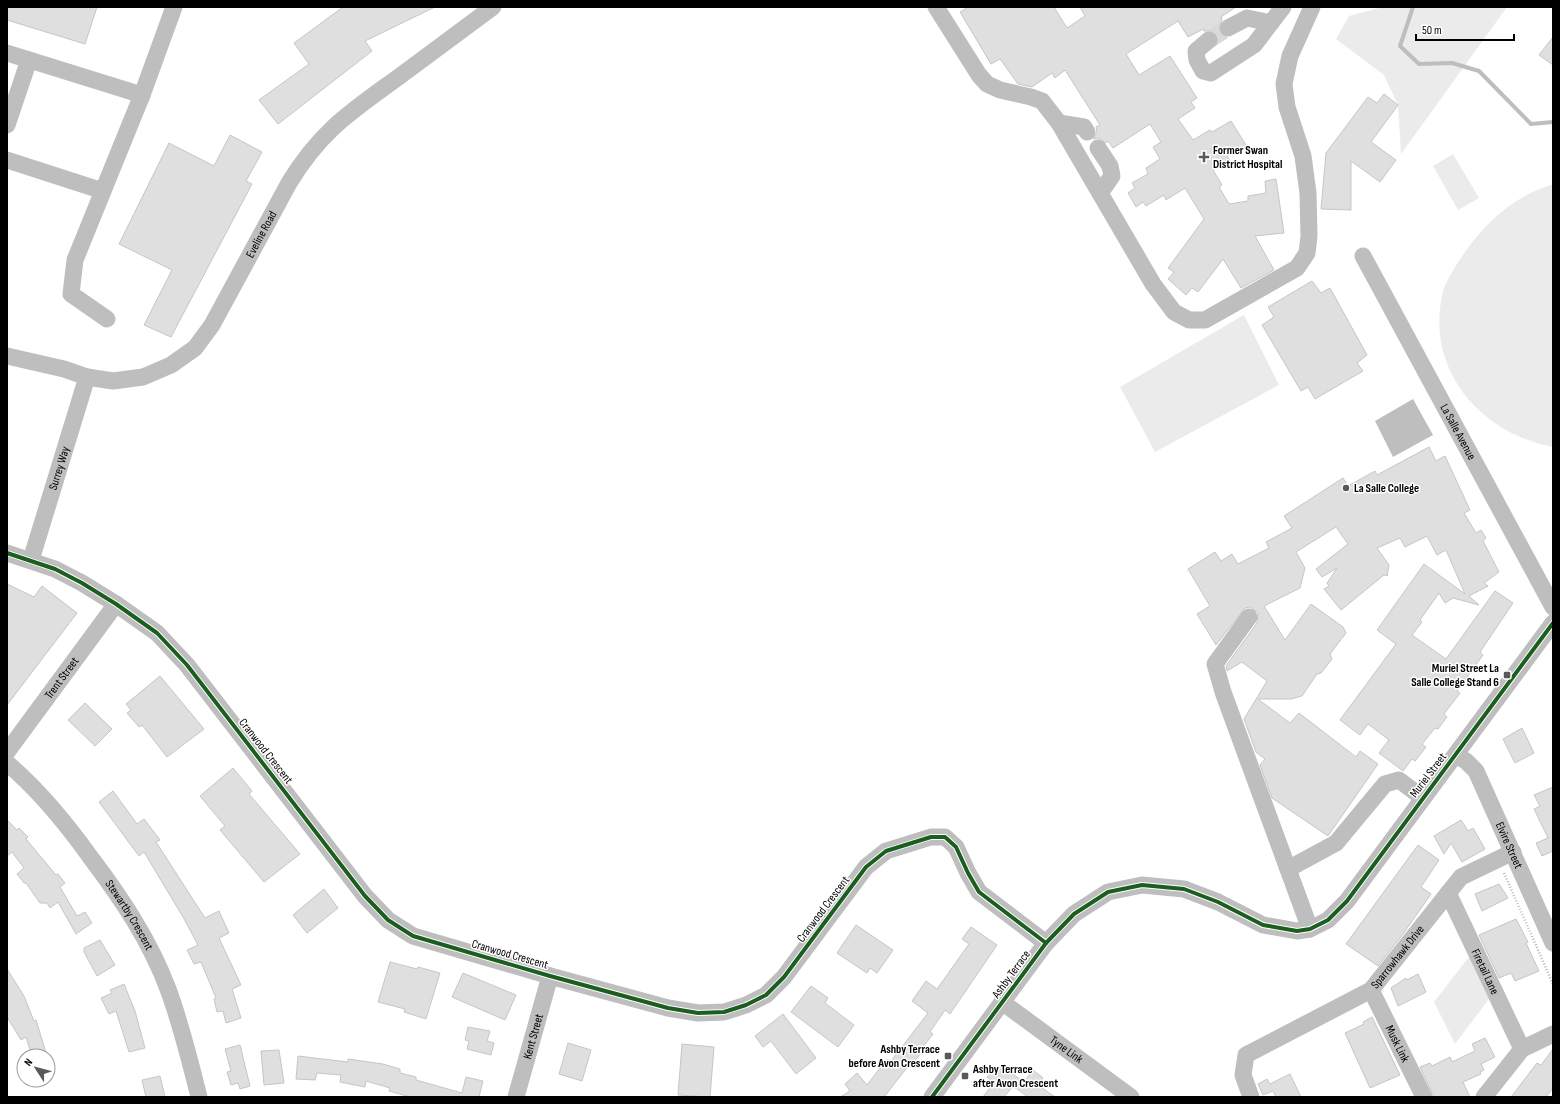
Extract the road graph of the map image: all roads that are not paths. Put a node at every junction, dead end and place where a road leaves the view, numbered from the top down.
1 (174, 7) edge
2 (493, 7) edge
3 (936, 7) edge
4 (1283, 7) edge
5 (1312, 7) edge
6 (1271, 23) junction
7 (1228, 28) tunnel mouth
8 (1209, 40) tunnel mouth
9 (7, 53) edge
10 (29, 60) junction
11 (142, 95) junction
12 (1059, 123) junction
13 (7, 124) edge
14 (1087, 132) dead end
15 (1098, 148) dead end
16 (7, 160) edge
17 (103, 191) junction
18 (1100, 193) junction
19 (1363, 256) dead end
20 (107, 319) dead end
21 (7, 356) edge
22 (87, 377) junction
23 (7, 552) edge
24 (31, 560) junction
25 (116, 604) junction
26 (1553, 607) edge
27 (1249, 618) dead end
28 (1553, 623) edge
29 (7, 752) edge
30 (1456, 755) junction
31 (7, 762) edge
32 (1423, 798) junction
33 (1513, 852) junction
34 (1288, 869) junction
35 (1448, 893) junction
36 (1310, 929) junction
37 (1046, 943) junction
38 (1553, 943) edge
39 (550, 976) junction
40 (1371, 990) junction
41 (1002, 1002) junction
42 (1553, 1034) edge
43 (1522, 1049) junction
44 (199, 1097) edge
45 (516, 1097) edge
46 (932, 1097) edge
47 (1131, 1097) edge
48 (1251, 1097) edge
49 (1424, 1097) edge
50 (1484, 1097) edge

1 - 11 street
2 - 22 street, Eveline Road
3 - 12 street
4 - 6 street
5 - 18 street
6 - 7 street
6 - 8 street
9 - 10 street
10 - 11 street
10 - 13 street
11 - 17 street
12 - 14 street
12 - 18 street
15 - 18 street
16 - 17 street
17 - 20 street
19 - 26 street, La Salle Avenue
21 - 22 street, Eveline Road
22 - 24 street, Surrey Way
23 - 24 street, Cranwood Crescent
24 - 25 street, Cranwood Crescent
25 - 29 street, Trent Street
25 - 39 street, Cranwood Crescent
27 - 34 street
28 - 30 street, Muriel Street
30 - 32 street, Muriel Street
30 - 33 street, Elvire Street
31 - 44 street, Stewartby Crescent
32 - 34 street
32 - 36 street, Muriel Street
33 - 35 street, Sparrowhawk Drive
33 - 38 street, Elvire Street
34 - 36 street
35 - 40 street, Sparrowhawk Drive
35 - 43 street, Firetail Lane
36 - 37 street, Ashby Terrace
37 - 39 street, Cranwood Crescent
37 - 41 street, Ashby Terrace
39 - 45 street, Kent Street
40 - 48 street, Sparrowhawk Drive
40 - 49 street, Musk Link
41 - 46 street, Ashby Terrace
41 - 47 street, Tyne Link
42 - 43 street
43 - 50 street

